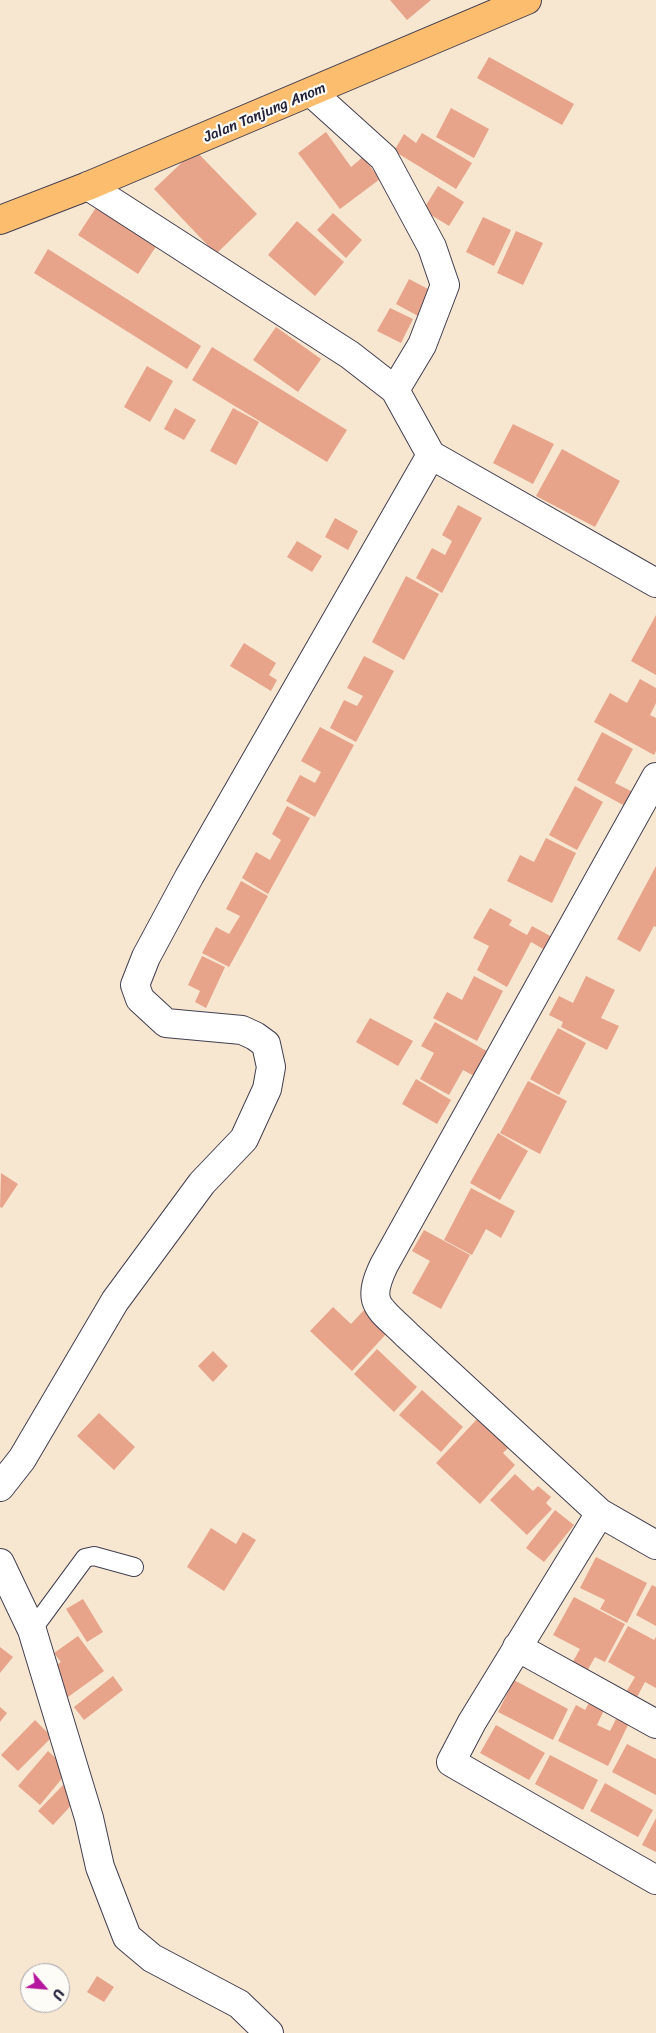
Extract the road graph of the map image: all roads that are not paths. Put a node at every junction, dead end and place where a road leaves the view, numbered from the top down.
1 (527, 0) edge
2 (312, 93) junction
3 (88, 186) junction
4 (0, 220) edge
5 (395, 390) junction
6 (431, 455) junction
7 (656, 583) edge
8 (656, 776) edge
9 (0, 1488) edge
10 (600, 1513) junction
11 (656, 1545) edge
12 (0, 1563) edge
13 (134, 1566) dead end
14 (32, 1630) junction
15 (518, 1647) junction
16 (656, 1724) edge
17 (656, 1880) edge
18 (269, 2033) edge

1 - 2 main road, Jalan Tanjung Anom
2 - 3 main road, Jalan Tanjung Anom
2 - 5 street
3 - 4 main road, Jalan Tanjung Anom
3 - 5 street
5 - 6 street
6 - 7 street
6 - 9 street
8 - 10 street
10 - 11 street
10 - 15 street
12 - 14 street
13 - 14 lane
14 - 18 street
15 - 16 street
15 - 17 street

